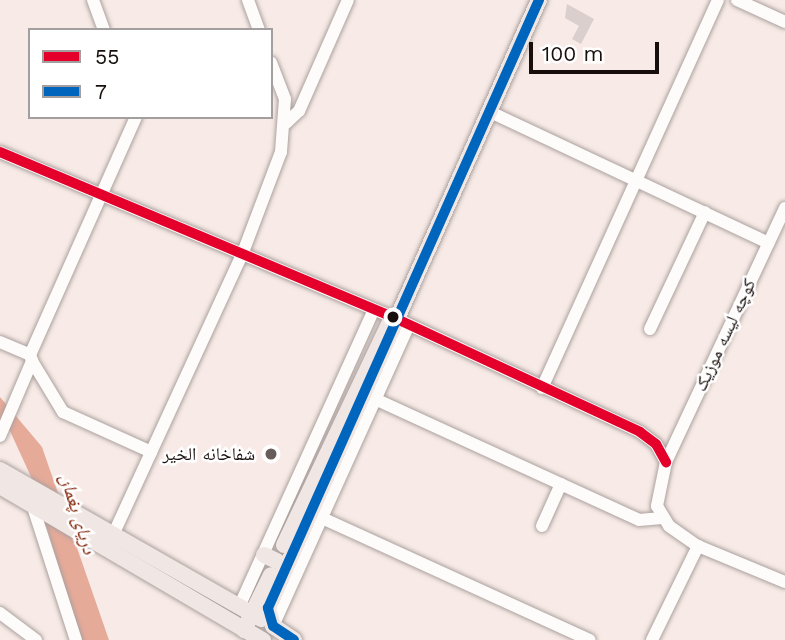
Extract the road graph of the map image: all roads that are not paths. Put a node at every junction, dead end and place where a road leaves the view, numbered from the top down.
1 (93, 0) edge
2 (248, 0) edge
3 (348, 0) edge
4 (538, 0) edge
5 (718, 0) edge
6 (737, 0) edge
7 (767, 6) edge
8 (785, 22) edge
9 (103, 28) edge
10 (258, 28) edge
11 (273, 68) edge
12 (488, 111) junction
13 (135, 119) edge
14 (286, 123) junction
15 (0, 152) edge
16 (639, 180) junction
17 (100, 195) junction
18 (785, 208) edge
19 (705, 212) junction
20 (769, 243) junction
21 (242, 255) junction
22 (374, 310) junction
23 (400, 316) junction
24 (650, 329) dead end
25 (0, 342) edge
26 (31, 358) junction
27 (389, 358) junction
28 (358, 365) junction
29 (542, 388) junction
30 (375, 399) junction
31 (2, 430) edge
32 (151, 452) junction
33 (666, 462) junction
34 (0, 470) edge
35 (561, 484) junction
36 (0, 486) edge
37 (32, 497) junction
38 (323, 518) junction
39 (662, 518) junction
40 (78, 523) junction
41 (542, 526) dead end
42 (113, 535) junction
43 (698, 546) junction
44 (785, 582) edge
45 (285, 585) junction
46 (246, 610) junction
47 (0, 613) edge
48 (273, 626) junction
49 (242, 635) edge
50 (29, 638) edge
51 (76, 640) edge
52 (263, 640) edge
53 (294, 640) edge
54 (590, 640) edge
55 (652, 640) edge

1 - 9 street
2 - 10 street
3 - 14 street
4 - 12 main road
5 - 16 street
6 - 7 street
7 - 8 street
11 - 14 street
12 - 16 street
12 - 23 main road
13 - 17 street
14 - 21 street
15 - 17 street
16 - 19 street
16 - 29 street
17 - 21 street
17 - 26 street
18 - 20 street, کوچه لیسه موزیک
19 - 20 street
19 - 24 street
20 - 33 street, کوچه لیسه موزیک
21 - 22 street
21 - 32 street
22 - 23 street
22 - 28 street
23 - 27 main road
23 - 28 main road
23 - 29 street
25 - 26 street
26 - 31 street
26 - 32 street
27 - 30 street
27 - 45 main road
28 - 46 main road
29 - 33 street
30 - 35 street
30 - 38 street
32 - 42 street
33 - 39 street, کوچه لیسه موزیک
34 - 37 main road
35 - 39 street
35 - 41 street
36 - 37 main road
37 - 40 main road
37 - 51 street
38 - 45 street
38 - 54 street
39 - 43 street
40 - 42 main road
40 - 49 main road
42 - 46 main road
43 - 44 street
43 - 55 street
45 - 48 main road
46 - 48 main road
46 - 49 main road
47 - 50 street
48 - 53 main road
49 - 52 main road

